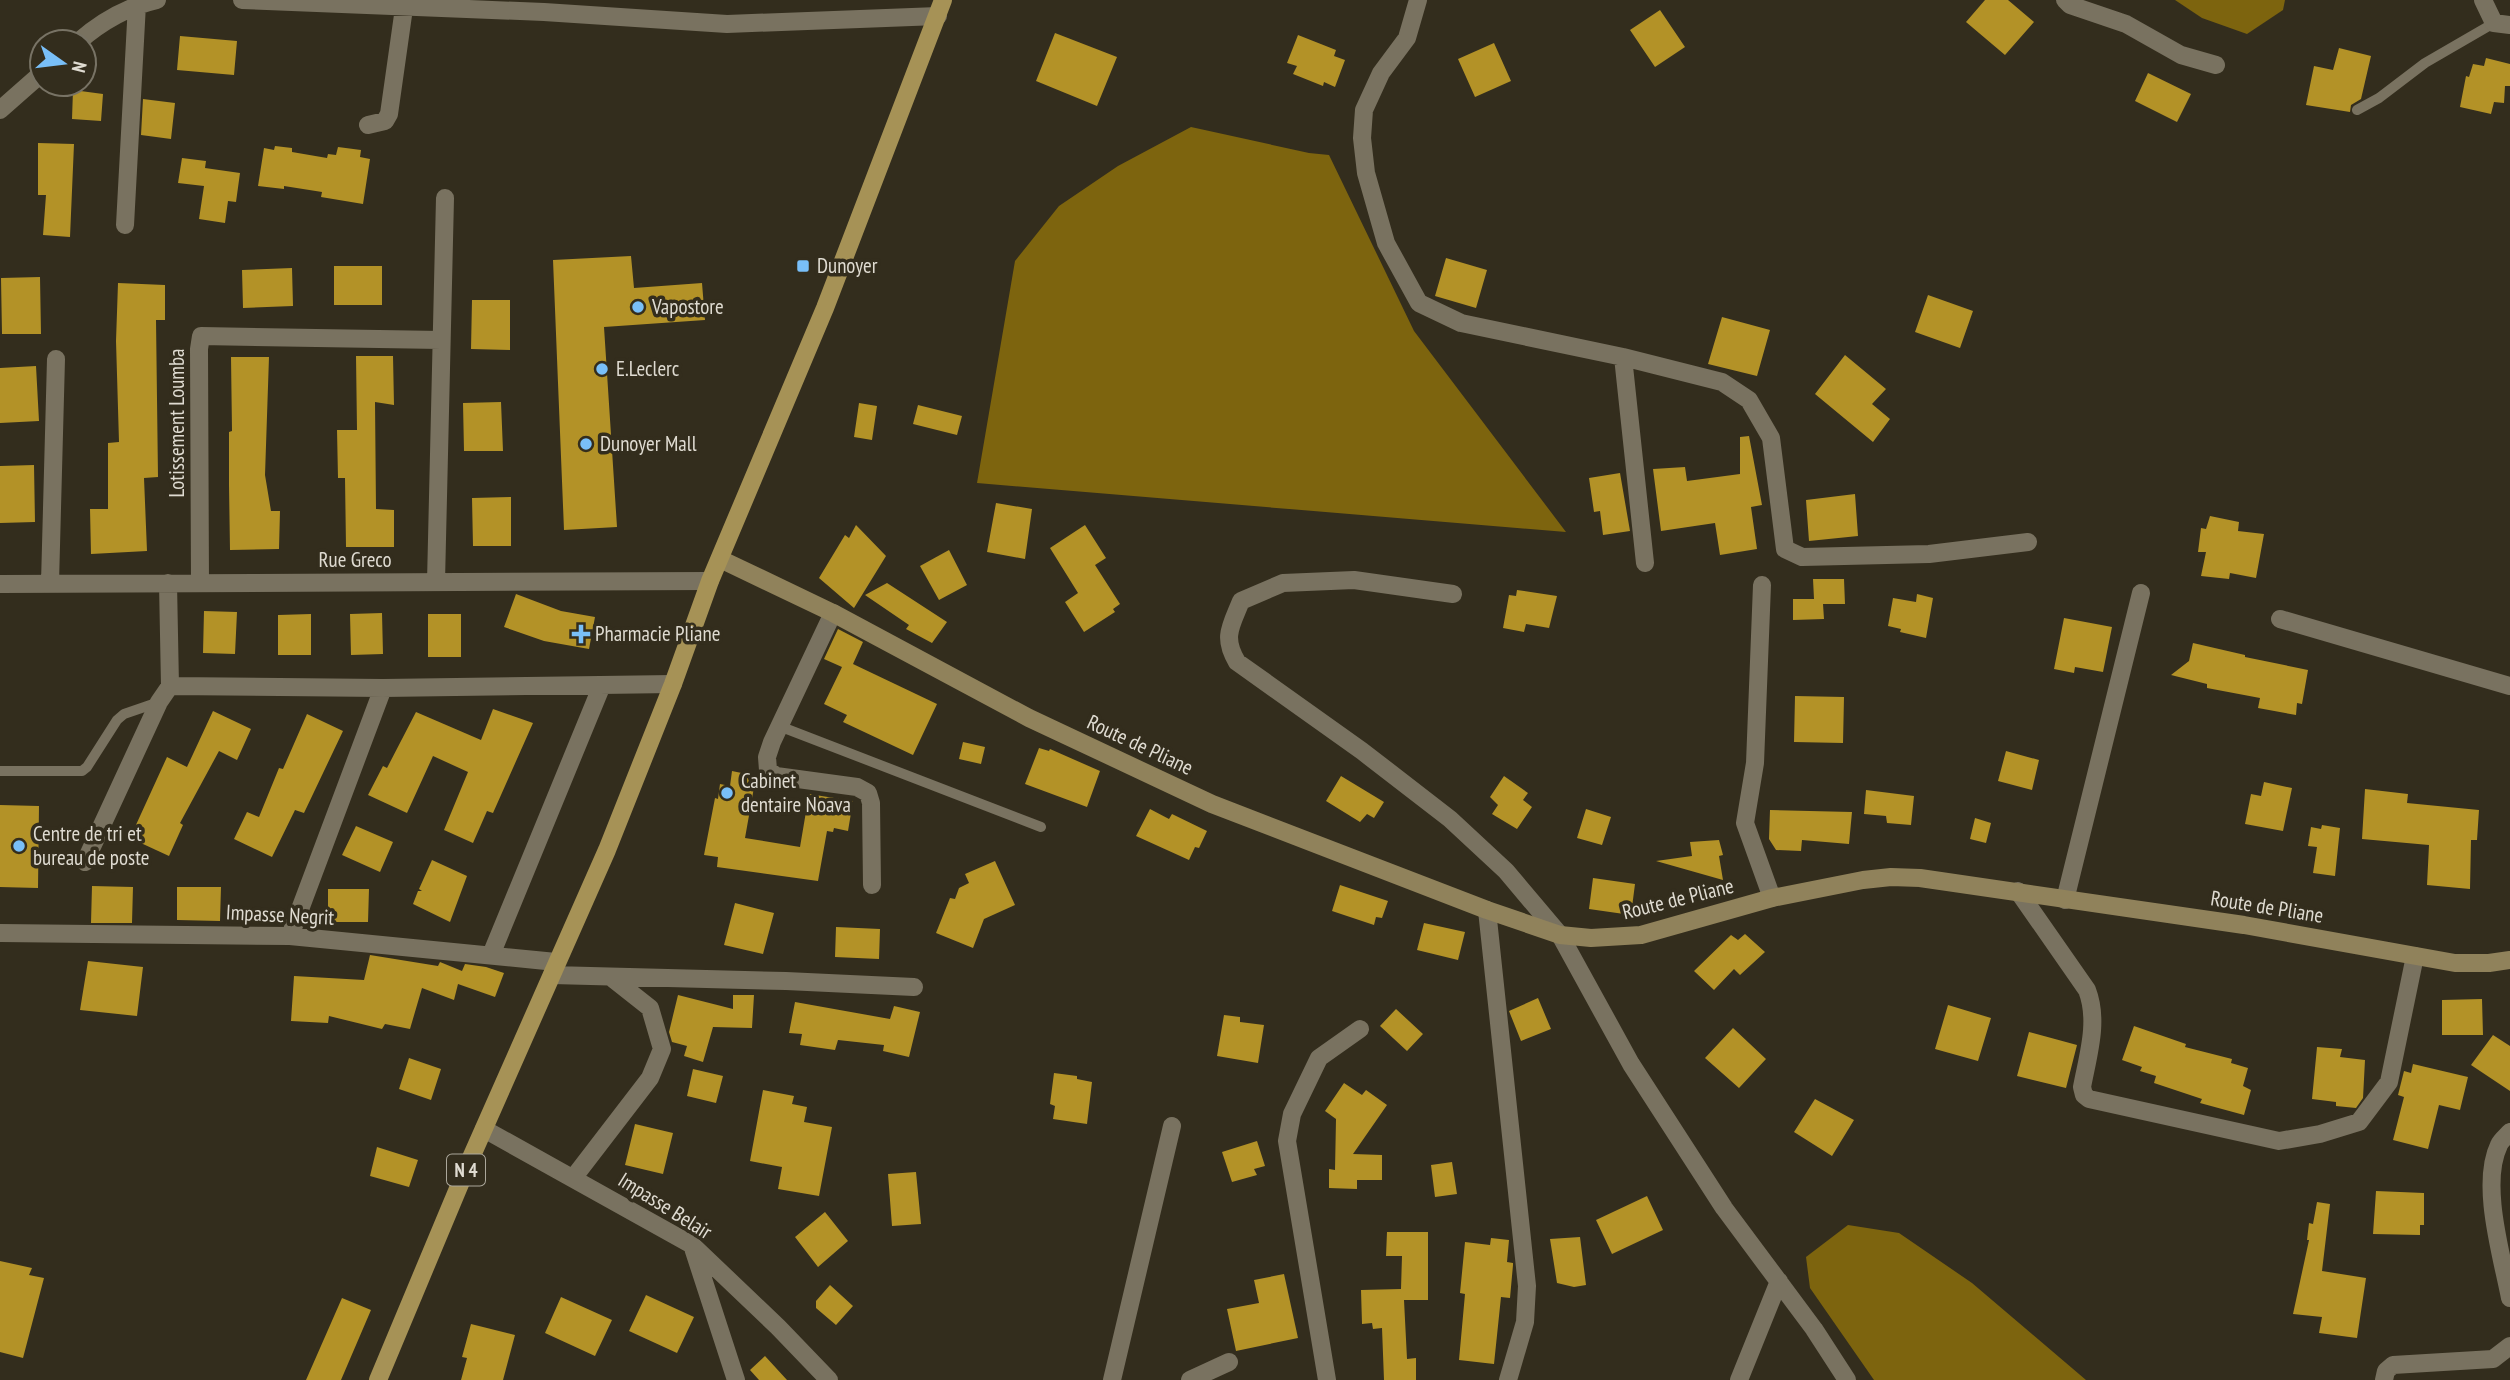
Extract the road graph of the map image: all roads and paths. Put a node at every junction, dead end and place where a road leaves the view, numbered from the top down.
1 (157, 0) edge
2 (242, 0) edge
3 (1418, 0) edge
4 (2065, 0) edge
5 (2483, 0) edge
6 (137, 4) junction
7 (404, 8) junction
8 (941, 8) edge
9 (2502, 24) edge
10 (95, 28) edge
11 (2216, 65) dead end
12 (28, 85) edge
13 (0, 110) edge
14 (2357, 110) dead end
15 (368, 125) dead end
16 (445, 198) dead end
17 (125, 225) dead end
18 (441, 340) junction
19 (1623, 357) junction
20 (56, 359) dead end
21 (2028, 542) dead end
22 (720, 559) junction
23 (1645, 563) dead end
24 (710, 581) junction
25 (436, 582) junction
26 (50, 583) junction
27 (168, 583) junction
28 (200, 583) junction
29 (0, 584) edge
30 (1762, 585) dead end
31 (2141, 593) dead end
32 (1452, 594) dead end
33 (833, 613) junction
34 (2280, 620) dead end
35 (673, 684) junction
36 (602, 685) junction
37 (2510, 686) edge
38 (170, 687) junction
39 (383, 688) junction
40 (159, 702) junction
41 (779, 726) junction
42 (0, 771) edge
43 (1041, 827) dead end
44 (85, 862) dead end
45 (872, 886) dead end
46 (2018, 891) junction
47 (1772, 898) junction
48 (2065, 900) junction
49 (1487, 910) junction
50 (0, 933) edge
51 (1560, 935) junction
52 (290, 936) junction
53 (491, 955) junction
54 (2415, 956) junction
55 (2510, 960) edge
56 (554, 969) junction
57 (612, 978) junction
58 (914, 987) dead end
59 (1360, 1030) dead end
60 (1172, 1126) dead end
61 (484, 1129) junction
62 (2510, 1132) edge
63 (574, 1177) junction
64 (692, 1245) junction
65 (1779, 1281) junction
66 (2510, 1298) edge
67 (2510, 1346) edge
68 (1229, 1362) dead end
69 (378, 1380) edge
70 (736, 1380) edge
71 (829, 1380) edge
72 (1112, 1380) edge
73 (1190, 1380) edge
74 (1327, 1380) edge
75 (1508, 1380) edge
76 (1739, 1380) edge
77 (1847, 1380) edge
78 (2384, 1380) edge

1 - 6 street
2 - 7 street
3 - 19 street
4 - 11 street
5 - 9 street
6 - 10 street
6 - 17 street
7 - 8 street
7 - 15 street
8 - 22 main road, N 4
9 - 14 lane
12 - 13 street
16 - 18 street
18 - 25 street
18 - 28 street, Lotissement Loumba
19 - 21 street
19 - 23 street
20 - 26 street
22 - 24 main road, N 4
22 - 33 street, Route de Pliane
24 - 25 street, Rue Greco
24 - 35 main road, N 4
25 - 28 street, Rue Greco
26 - 27 street, Rue Greco
26 - 29 street, Rue Greco
27 - 28 street, Rue Greco
27 - 38 street
30 - 47 street
31 - 48 street
32 - 51 street
33 - 41 street
33 - 49 street, Route de Pliane
34 - 37 street
35 - 36 street
35 - 56 main road, N 4
36 - 39 street
36 - 53 street
38 - 39 street
38 - 40 street
39 - 52 street
40 - 42 lane
40 - 44 street
41 - 43 lane
41 - 45 street
46 - 47 street, Route de Pliane
46 - 48 street, Route de Pliane
46 - 54 street
47 - 51 street, Route de Pliane
48 - 54 street, Route de Pliane
49 - 51 street, Route de Pliane
49 - 75 street
50 - 52 street, Impasse Negrit
51 - 65 street
52 - 53 street, Impasse Negrit
53 - 56 street, Impasse Negrit
54 - 55 street, Route de Pliane
56 - 57 street, Impasse Negrit
56 - 61 main road, N 4
57 - 58 street, Impasse Negrit
57 - 63 street
59 - 74 street
60 - 72 street
61 - 63 street, Impasse Belair
61 - 69 main road, N 4
62 - 66 street
63 - 64 street, Impasse Belair
64 - 70 street
64 - 71 street, Impasse Belair
65 - 76 street
65 - 77 street
67 - 78 street
68 - 73 street

